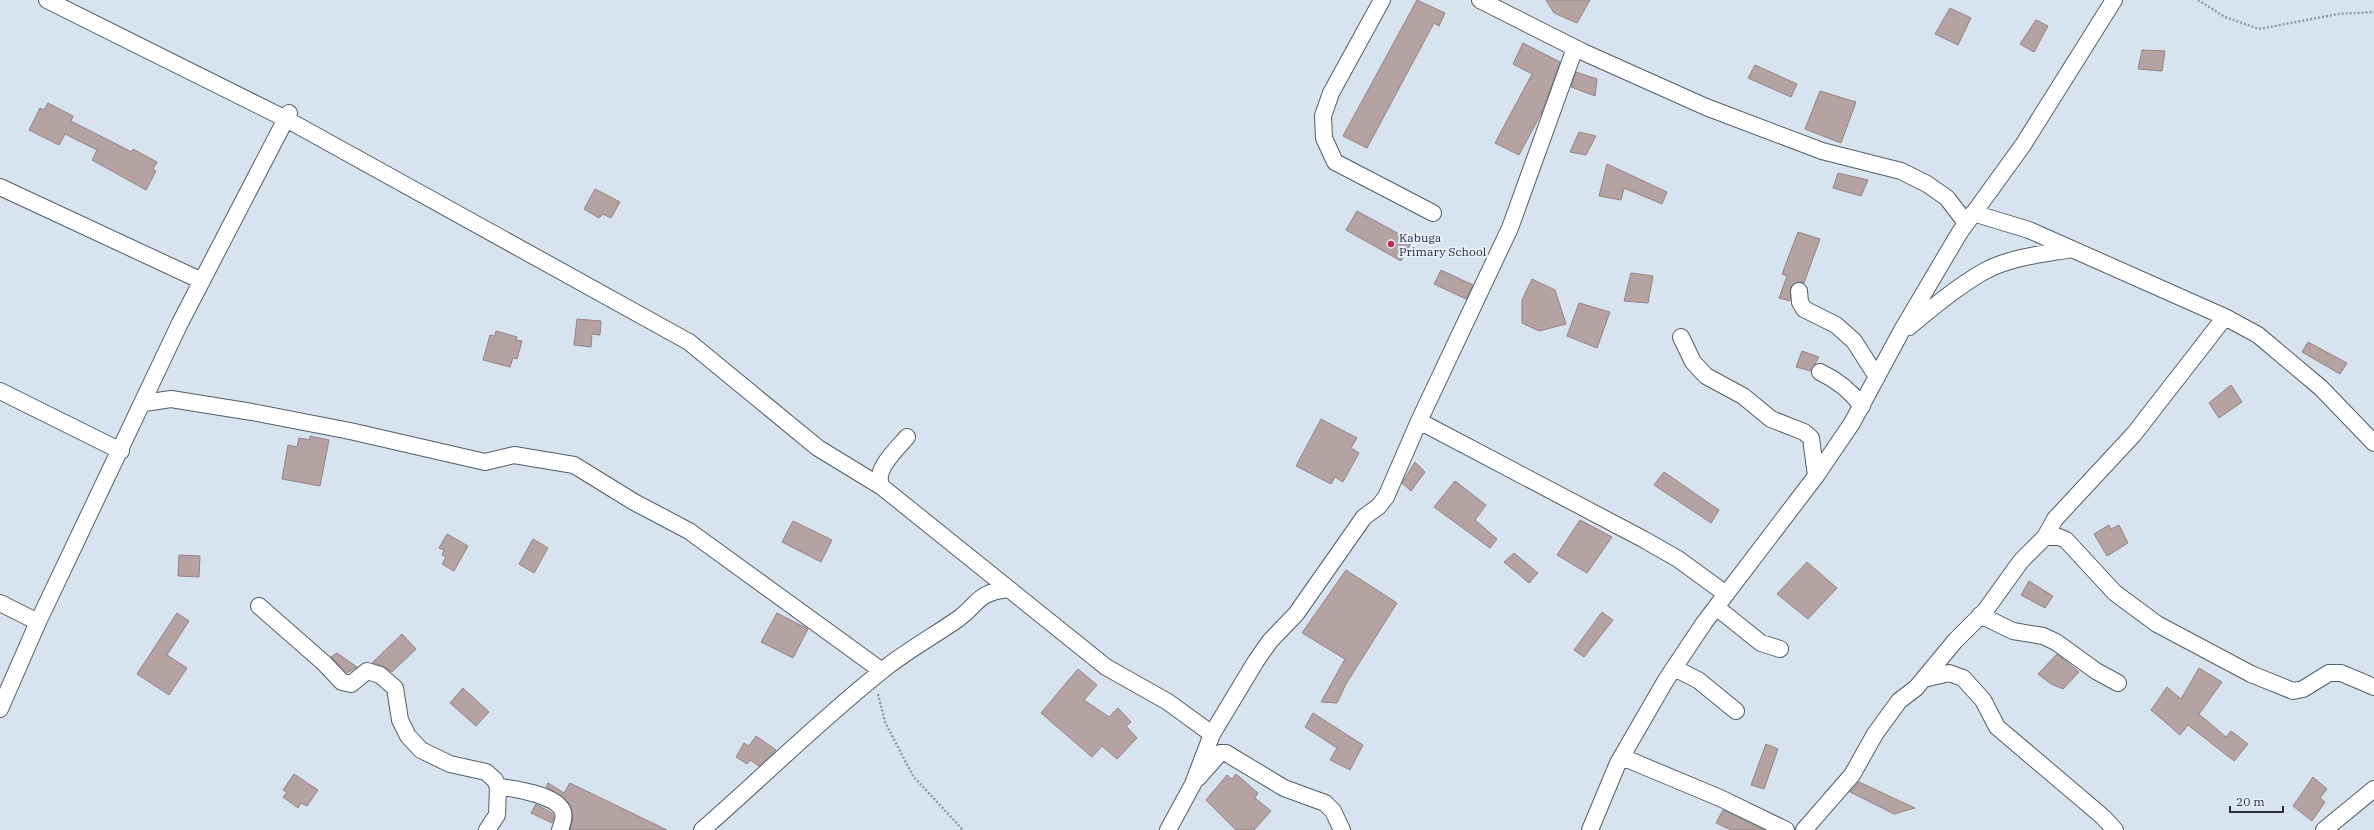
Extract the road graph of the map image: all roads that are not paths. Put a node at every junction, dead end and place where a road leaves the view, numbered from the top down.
1 (47, 0) edge
2 (1382, 0) edge
3 (1480, 0) edge
4 (2114, 0) edge
5 (1575, 48) junction
6 (287, 116) junction
7 (0, 187) edge
8 (1433, 213) dead end
9 (1970, 218) junction
10 (2072, 249) junction
11 (202, 281) junction
12 (1799, 291) dead end
13 (2224, 317) junction
14 (1900, 335) junction
15 (1681, 337) dead end
16 (1820, 372) dead end
17 (1877, 378) junction
18 (0, 391) edge
19 (144, 403) junction
20 (1862, 406) junction
21 (1419, 421) junction
22 (907, 437) dead end
23 (2373, 440) edge
24 (121, 451) junction
25 (1816, 476) junction
26 (882, 487) junction
27 (2045, 537) junction
28 (1008, 589) junction
29 (1726, 594) junction
30 (0, 603) edge
31 (259, 606) dead end
32 (1716, 607) junction
33 (1980, 615) junction
34 (38, 622) junction
35 (1780, 649) dead end
36 (1674, 668) junction
37 (878, 675) junction
38 (1924, 679) junction
39 (2118, 683) dead end
40 (2374, 687) edge
41 (0, 709) edge
42 (1736, 711) dead end
43 (1212, 734) junction
44 (1622, 757) junction
45 (1193, 784) junction
46 (498, 787) junction
47 (2374, 789) edge
48 (487, 830) edge
49 (560, 830) edge
50 (702, 830) edge
51 (1168, 830) edge
52 (1342, 830) edge
53 (1590, 830) edge
54 (1786, 830) edge
55 (1804, 830) edge
56 (2115, 830) edge
57 (2324, 830) edge

1 - 6 street
2 - 8 street
3 - 5 street
4 - 9 street
5 - 9 street
5 - 21 street
6 - 11 street
6 - 26 street
7 - 11 street
9 - 10 street
9 - 14 street
10 - 13 street
10 - 14 street
11 - 19 street
12 - 17 street
13 - 23 street
13 - 27 street
14 - 17 street
15 - 25 street
16 - 20 street
17 - 20 street
18 - 24 street
19 - 24 street
19 - 37 street
20 - 25 street
21 - 29 street
21 - 43 street
22 - 26 street
24 - 34 street
25 - 29 street
26 - 28 street
27 - 33 street
27 - 40 street
28 - 37 street
28 - 43 street
29 - 32 street
30 - 34 street
31 - 46 street
32 - 35 street
32 - 36 street
33 - 38 street
33 - 39 street
34 - 41 street
36 - 42 street
36 - 44 street
37 - 50 street
38 - 55 street
38 - 56 street
43 - 45 street
44 - 53 street
44 - 54 street
45 - 51 street
45 - 52 street
46 - 48 street
46 - 49 street
47 - 57 street

